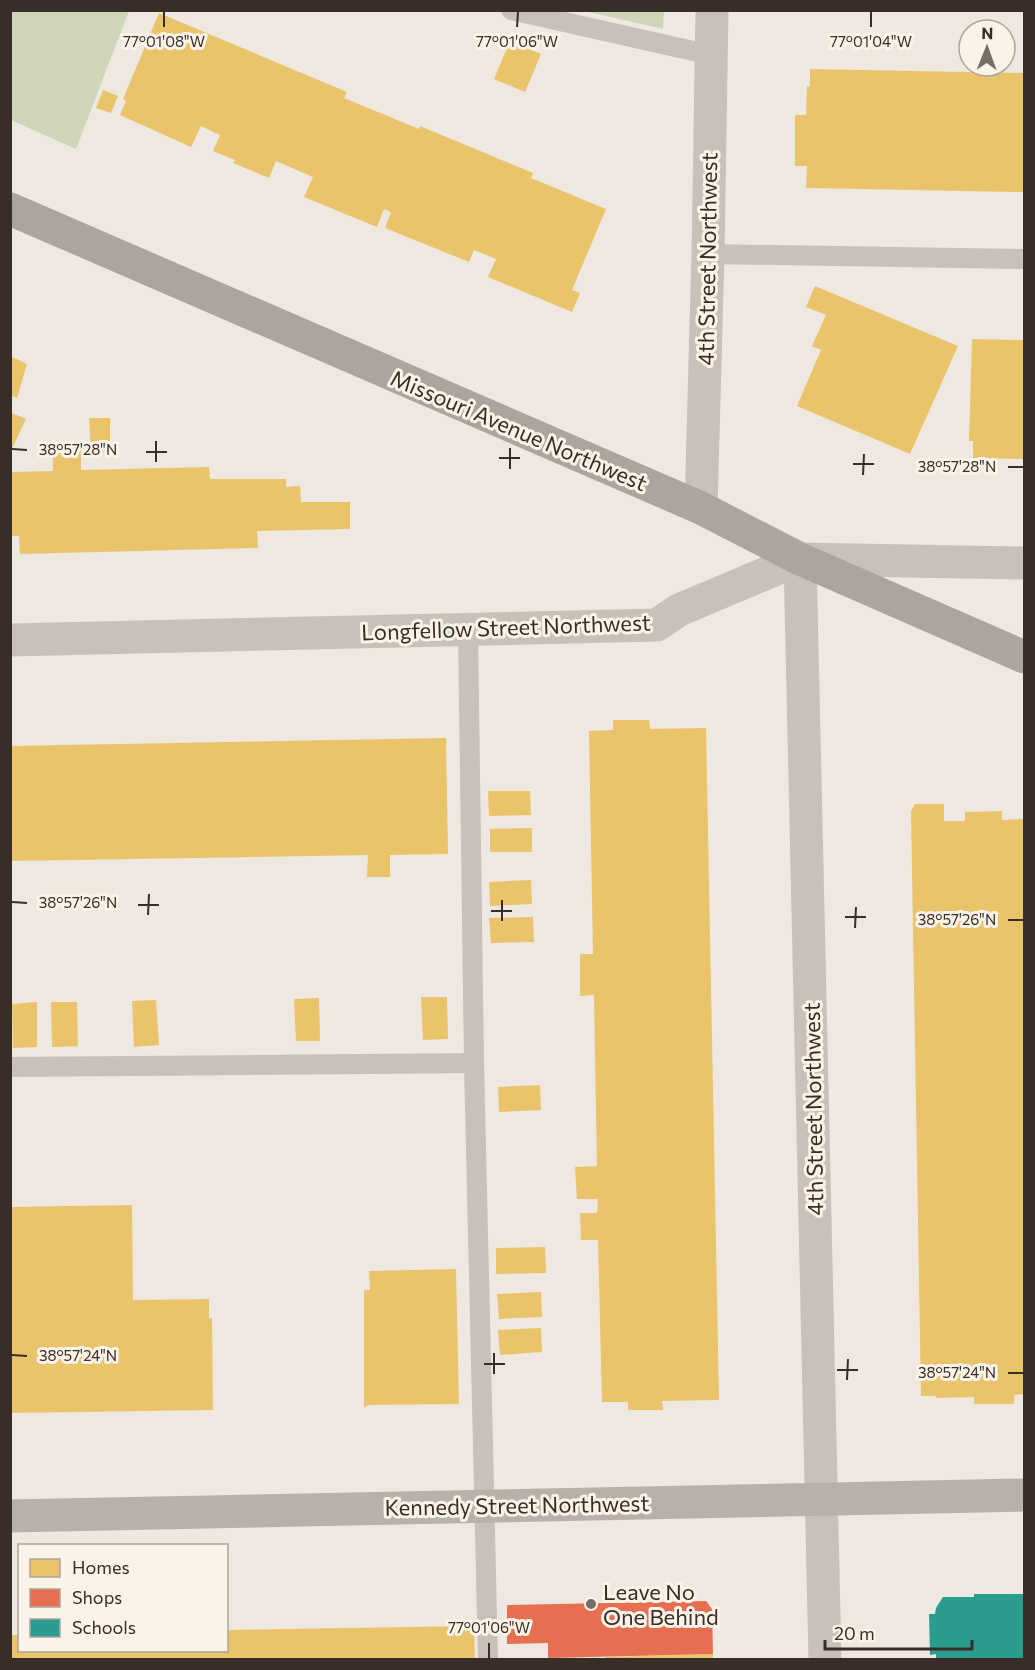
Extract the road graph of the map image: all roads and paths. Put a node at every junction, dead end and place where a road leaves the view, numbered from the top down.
1 (511, 10) edge
2 (712, 10) edge
3 (711, 55) junction
4 (10, 210) edge
5 (708, 254) junction
6 (1024, 260) edge
7 (701, 508) junction
8 (800, 559) junction
9 (1024, 563) edge
10 (468, 630) junction
11 (10, 640) edge
12 (1024, 657) edge
13 (474, 1063) junction
14 (10, 1067) edge
15 (1024, 1495) edge
16 (822, 1500) junction
17 (483, 1506) junction
18 (10, 1516) edge
19 (488, 1659) edge
20 (825, 1659) edge

1 - 3 lane
2 - 3 street, 4th Street Northwest
3 - 5 street, 4th Street Northwest
4 - 7 main road, Missouri Avenue Northwest
5 - 6 lane
5 - 7 street, 4th Street Northwest
7 - 8 main road, Missouri Avenue Northwest
8 - 9 street, Longfellow Street Northwest
8 - 10 street, Longfellow Street Northwest
8 - 12 main road, Missouri Avenue Northwest
8 - 16 street, 4th Street Northwest
10 - 11 street, Longfellow Street Northwest
10 - 13 lane
13 - 14 lane
13 - 17 lane
15 - 16 street, Kennedy Street Northwest
16 - 17 street, Kennedy Street Northwest
16 - 20 street, 4th Street Northwest
17 - 18 street, Kennedy Street Northwest
17 - 19 lane

